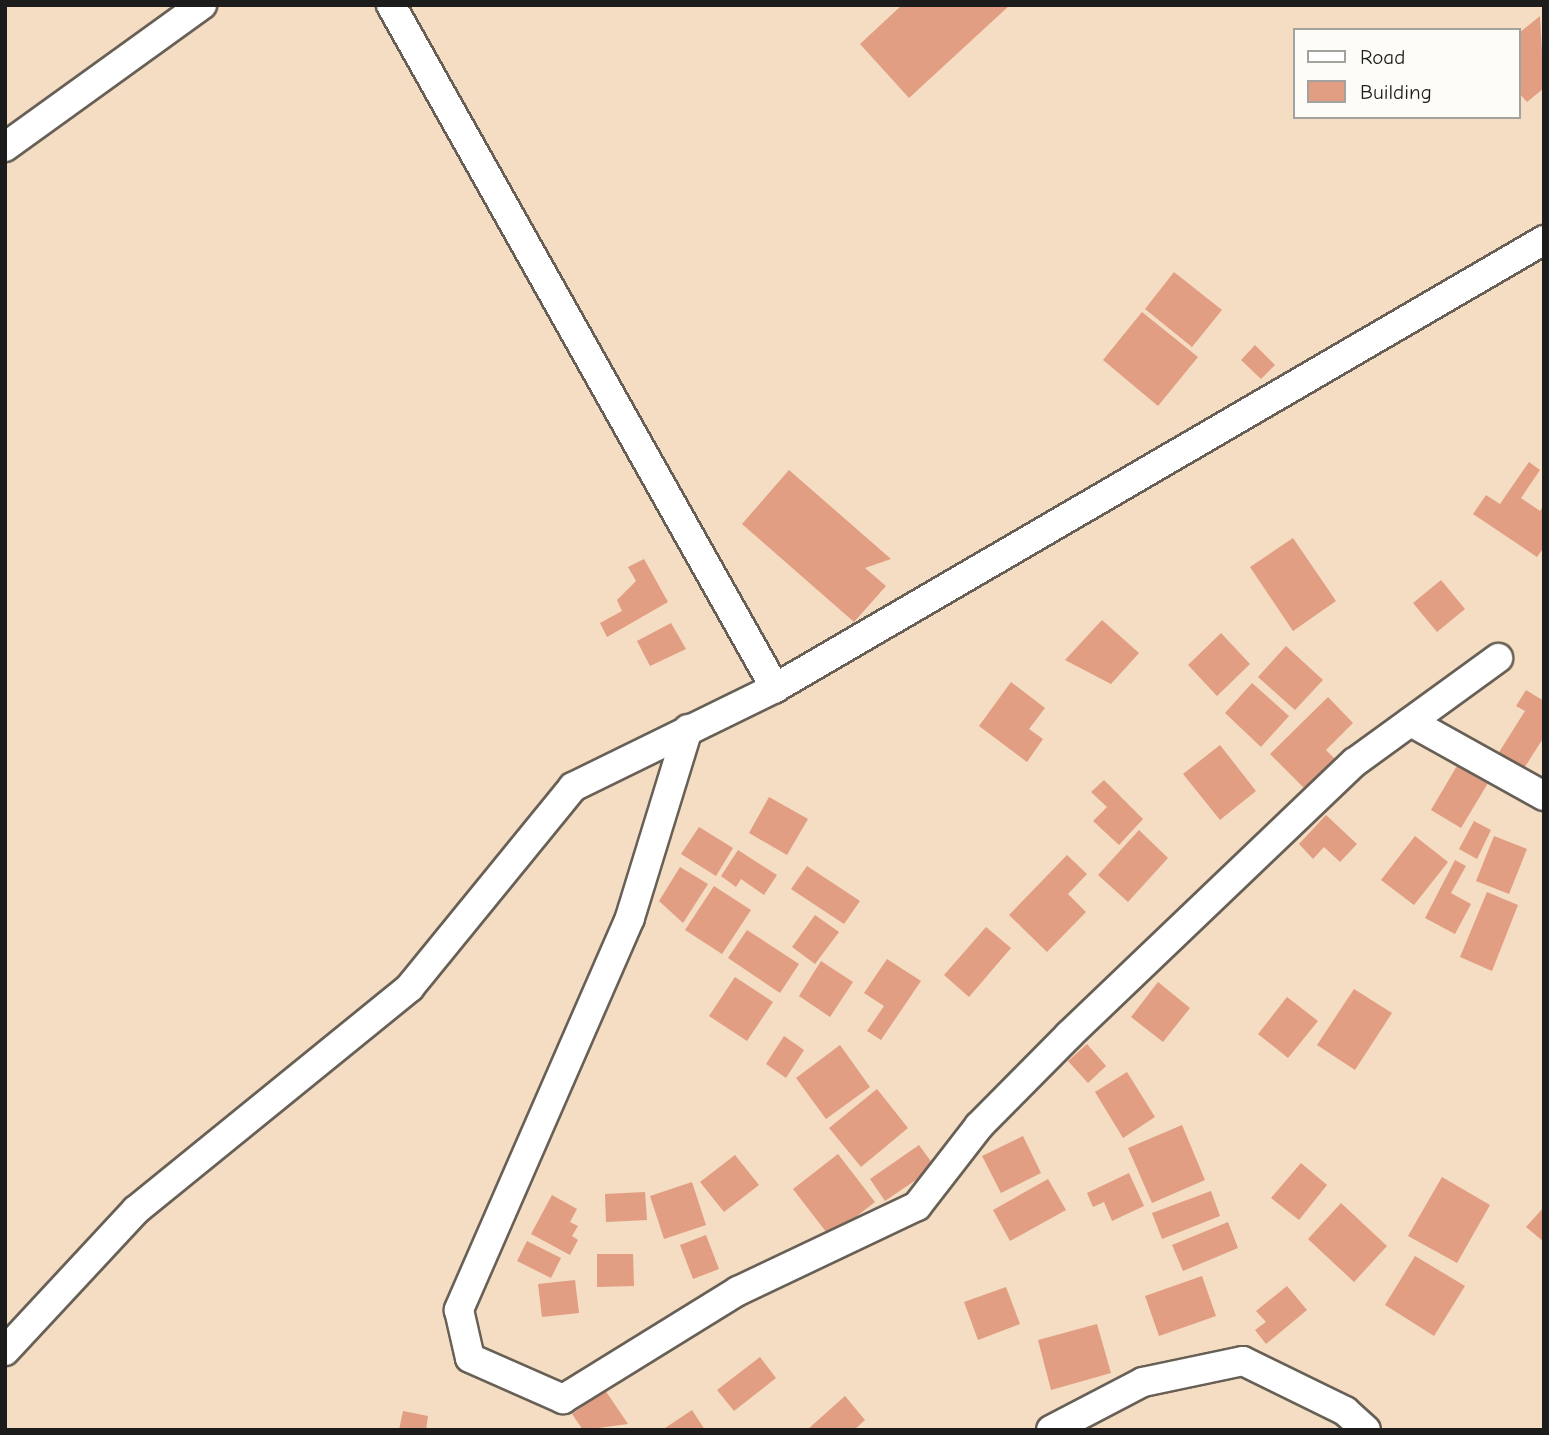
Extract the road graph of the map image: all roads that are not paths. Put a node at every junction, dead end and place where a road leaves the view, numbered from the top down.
1 (202, 5) edge
2 (391, 5) edge
3 (5, 147) edge
4 (1544, 240) edge
5 (1498, 658) dead end
6 (775, 688) junction
7 (1410, 722) junction
8 (688, 729) junction
9 (1544, 796) edge
10 (5, 1351) edge
11 (1051, 1430) edge
12 (1366, 1430) edge

1 - 3 street
2 - 6 street
4 - 6 street
5 - 7 street
6 - 8 street
7 - 8 street
7 - 9 street
8 - 10 street
11 - 12 street

